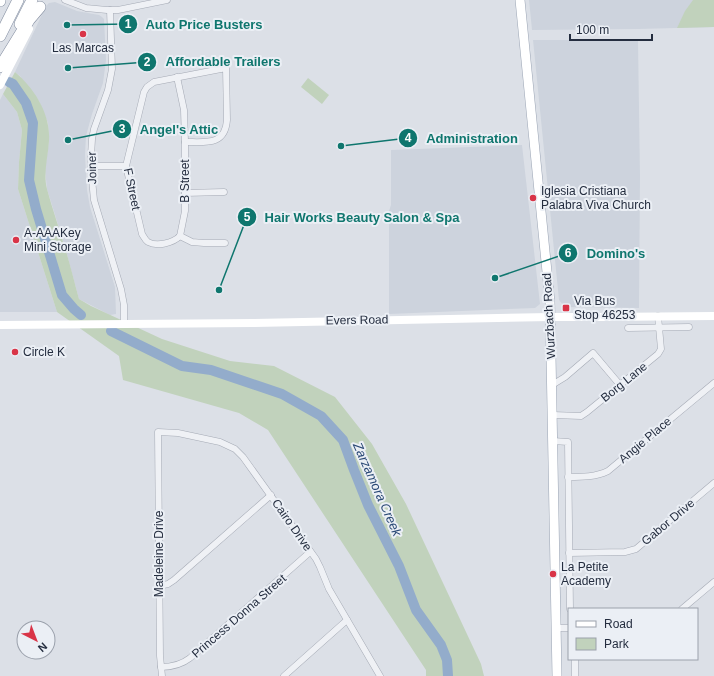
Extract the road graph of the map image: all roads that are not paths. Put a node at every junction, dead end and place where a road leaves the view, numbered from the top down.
1 (18, 0) edge
2 (65, 0) edge
3 (167, 0) edge
4 (520, 0) edge
5 (38, 2) edge
6 (110, 10) junction
7 (0, 36) edge
8 (0, 64) edge
9 (0, 67) edge
10 (177, 77) junction
11 (0, 85) edge
12 (185, 142) junction
13 (92, 166) junction
14 (126, 166) junction
15 (185, 192) junction
16 (224, 192) dead end
17 (180, 236) junction
18 (225, 243) dead end
19 (658, 316) junction
20 (714, 316) edge
21 (551, 317) junction
22 (124, 324) junction
23 (0, 325) edge
24 (689, 327) dead end
25 (628, 328) dead end
26 (659, 328) junction
27 (714, 383) edge
28 (552, 384) junction
29 (620, 385) junction
30 (553, 415) junction
31 (158, 432) joint
32 (553, 441) junction
33 (568, 477) junction
34 (714, 483) edge
35 (270, 495) junction
36 (310, 552) junction
37 (569, 553) junction
38 (714, 582) edge
39 (159, 586) junction
40 (570, 608) edge
41 (683, 608) edge
42 (347, 620) junction
43 (556, 628) junction
44 (568, 628) edge
45 (574, 660) edge
46 (161, 667) junction
47 (162, 676) edge
48 (284, 676) edge
49 (380, 676) edge
50 (557, 676) edge
51 (575, 676) edge

1 - 7 highway
2 - 6 street
3 - 6 street
4 - 21 main road, Wurzbach Road
5 - 8 highway
5 - 9 highway
5 - 11 main road
6 - 13 street, Joiner
10 - 12 street, B Street
10 - 12 street, F Street
10 - 14 street, F Street
12 - 15 street, B Street
13 - 14 street
13 - 22 street, Joiner
14 - 17 street, F Street
15 - 16 street
15 - 17 street, B Street
17 - 18 street
19 - 20 main road, Evers Road
19 - 21 main road, Evers Road
19 - 26 street, Borg Lane
21 - 22 main road, Evers Road
21 - 28 main road, Wurzbach Road
22 - 23 main road, Evers Road
24 - 26 street
25 - 26 street
26 - 29 street, Borg Lane
27 - 33 street, Angie Place
28 - 29 street
28 - 30 main road, Wurzbach Road
29 - 30 street, Borg Lane
30 - 32 main road, Wurzbach Road
31 - 35 street, Cairo Drive
31 - 39 street, Madeleine Drive
32 - 33 street
32 - 43 main road, Wurzbach Road
33 - 37 street
34 - 37 street, Gabor Drive
35 - 36 street, Cairo Drive
35 - 39 street
36 - 42 street, Cairo Drive
36 - 46 street, Princess Donna Street
37 - 40 street
38 - 41 street
39 - 46 street, Madeleine Drive
42 - 48 street
42 - 49 street, Cairo Drive
43 - 44 street
43 - 50 main road, Wurzbach Road
45 - 51 street
46 - 47 street, Madeleine Drive

